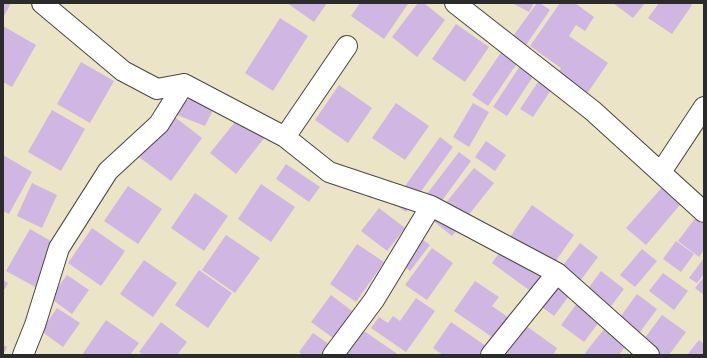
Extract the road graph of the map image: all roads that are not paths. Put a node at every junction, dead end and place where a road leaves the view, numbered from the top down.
1 (42, 3) edge
2 (455, 3) edge
3 (347, 46) dead end
4 (184, 84) junction
5 (704, 107) edge
6 (286, 137) junction
7 (661, 172) junction
8 (431, 206) junction
9 (704, 212) edge
10 (557, 273) junction
11 (23, 355) edge
12 (332, 355) edge
13 (491, 355) edge
14 (649, 355) edge

1 - 4 street
2 - 7 street
3 - 6 street
4 - 6 street
4 - 11 street
5 - 7 street
6 - 8 street
7 - 9 street
8 - 10 street
8 - 12 street
10 - 13 street
10 - 14 street

